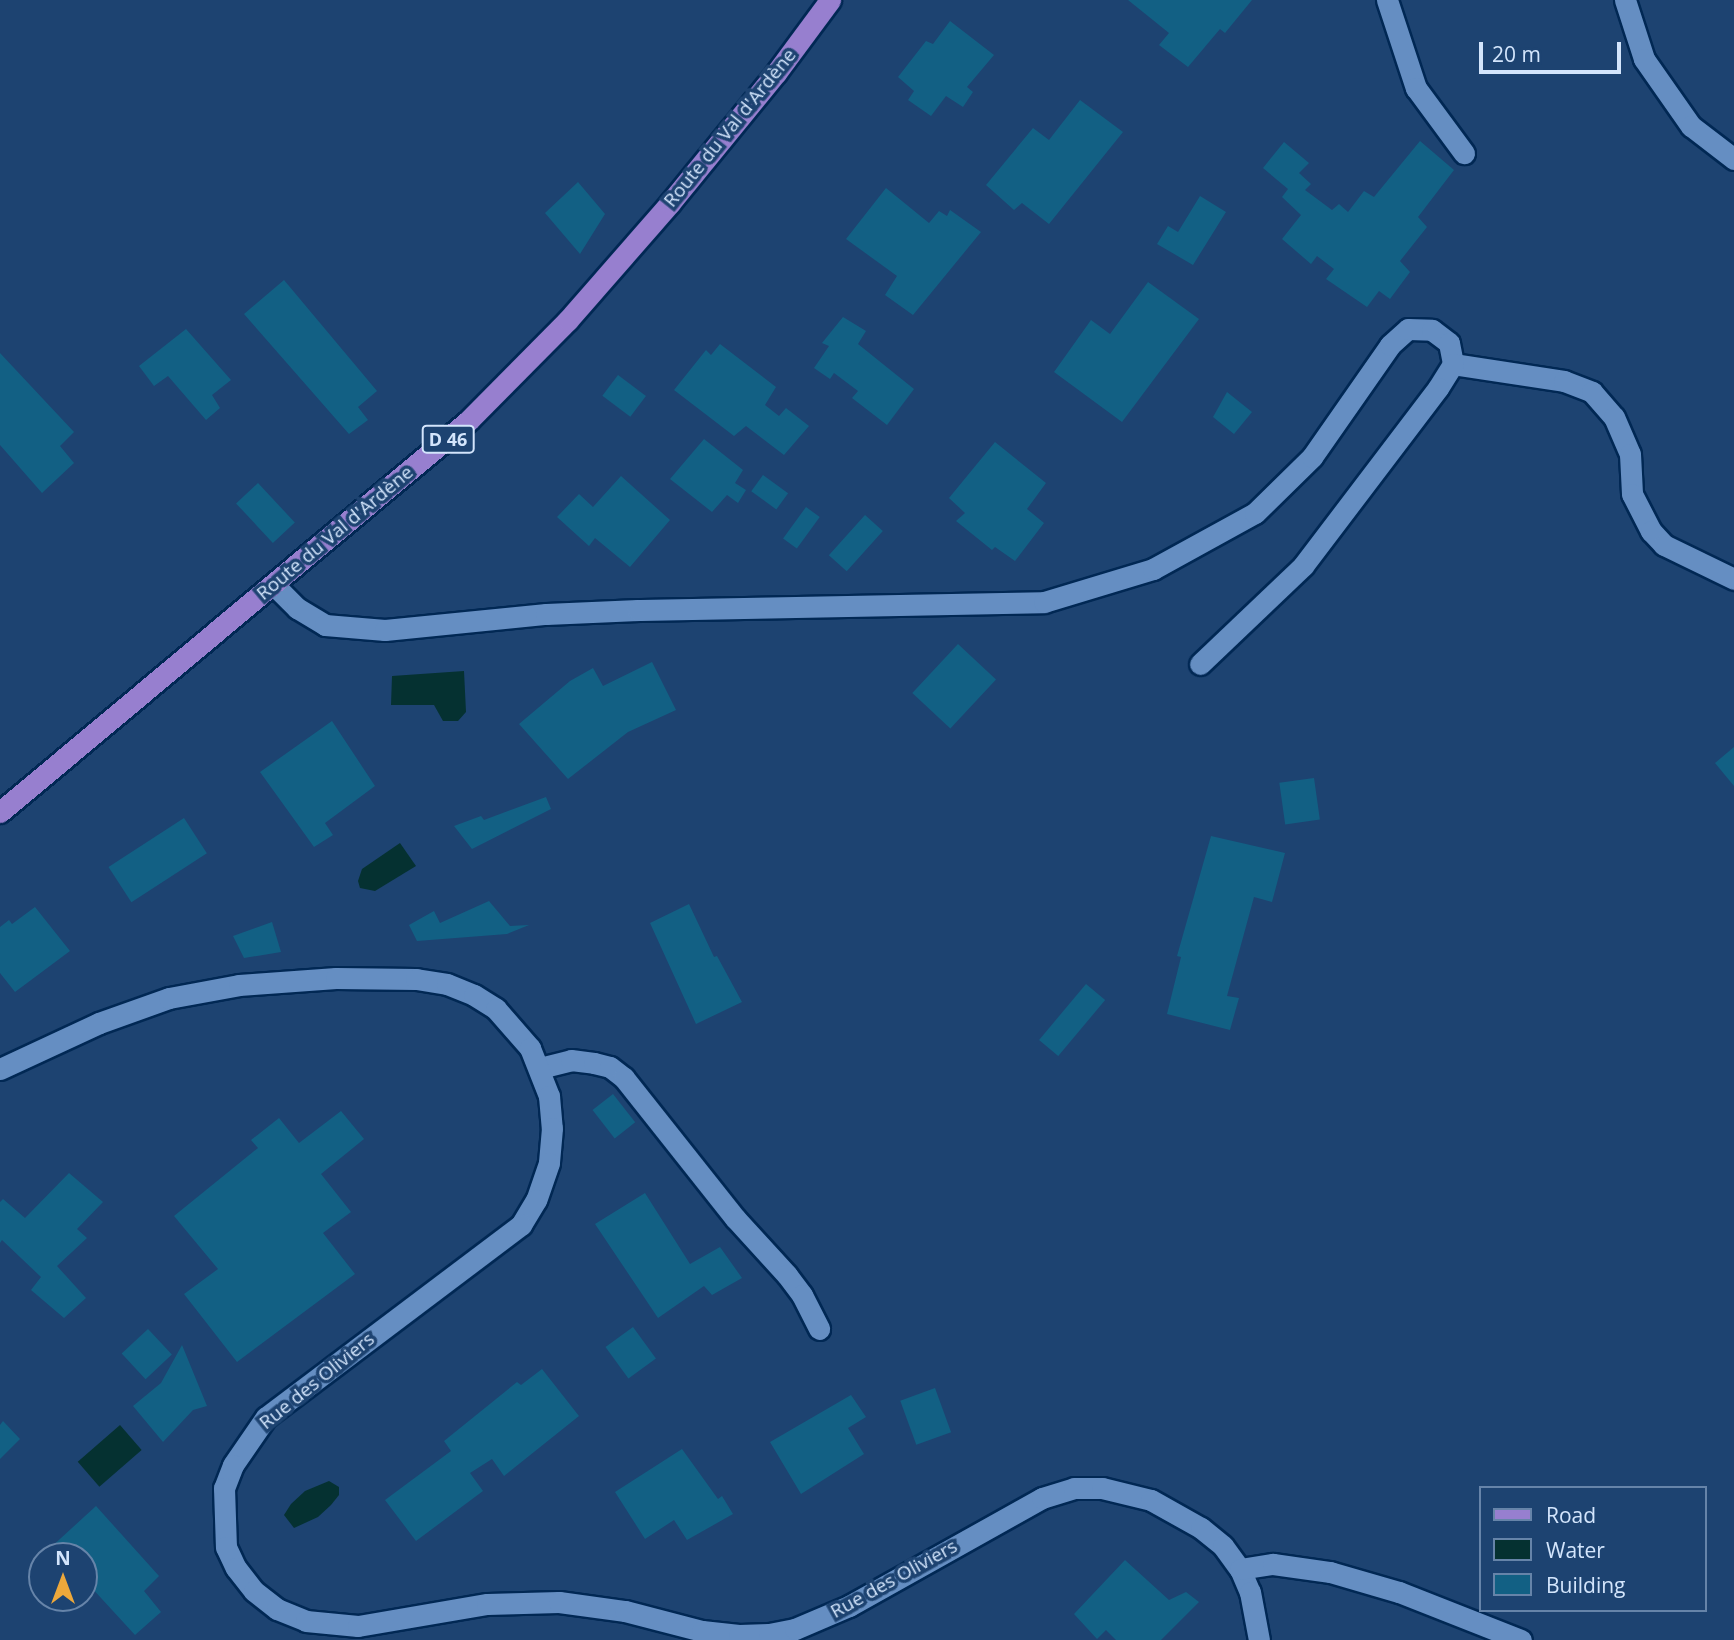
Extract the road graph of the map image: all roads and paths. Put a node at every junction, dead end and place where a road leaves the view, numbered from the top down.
1 (830, 0) edge
2 (1387, 0) edge
3 (1625, 0) edge
4 (1464, 153) dead end
5 (1734, 159) edge
6 (1453, 364) junction
7 (1734, 579) edge
8 (274, 585) junction
9 (1200, 664) dead end
10 (0, 812) edge
11 (540, 1068) junction
12 (0, 1069) edge
13 (819, 1329) dead end
14 (1240, 1569) junction
15 (690, 1634) edge
16 (1259, 1640) edge
17 (1521, 1640) edge

1 - 8 main road, Route du Val d'Ardène / D 46
2 - 4 street
3 - 5 street
6 - 7 street
6 - 8 street
6 - 9 street
8 - 10 main road, Route du Val d'Ardène / D 46
11 - 12 street, Rue des Oliviers
11 - 13 street
11 - 15 street, Rue des Oliviers
14 - 15 street, Rue des Oliviers
14 - 16 street, Rue des Oliviers
14 - 17 street

